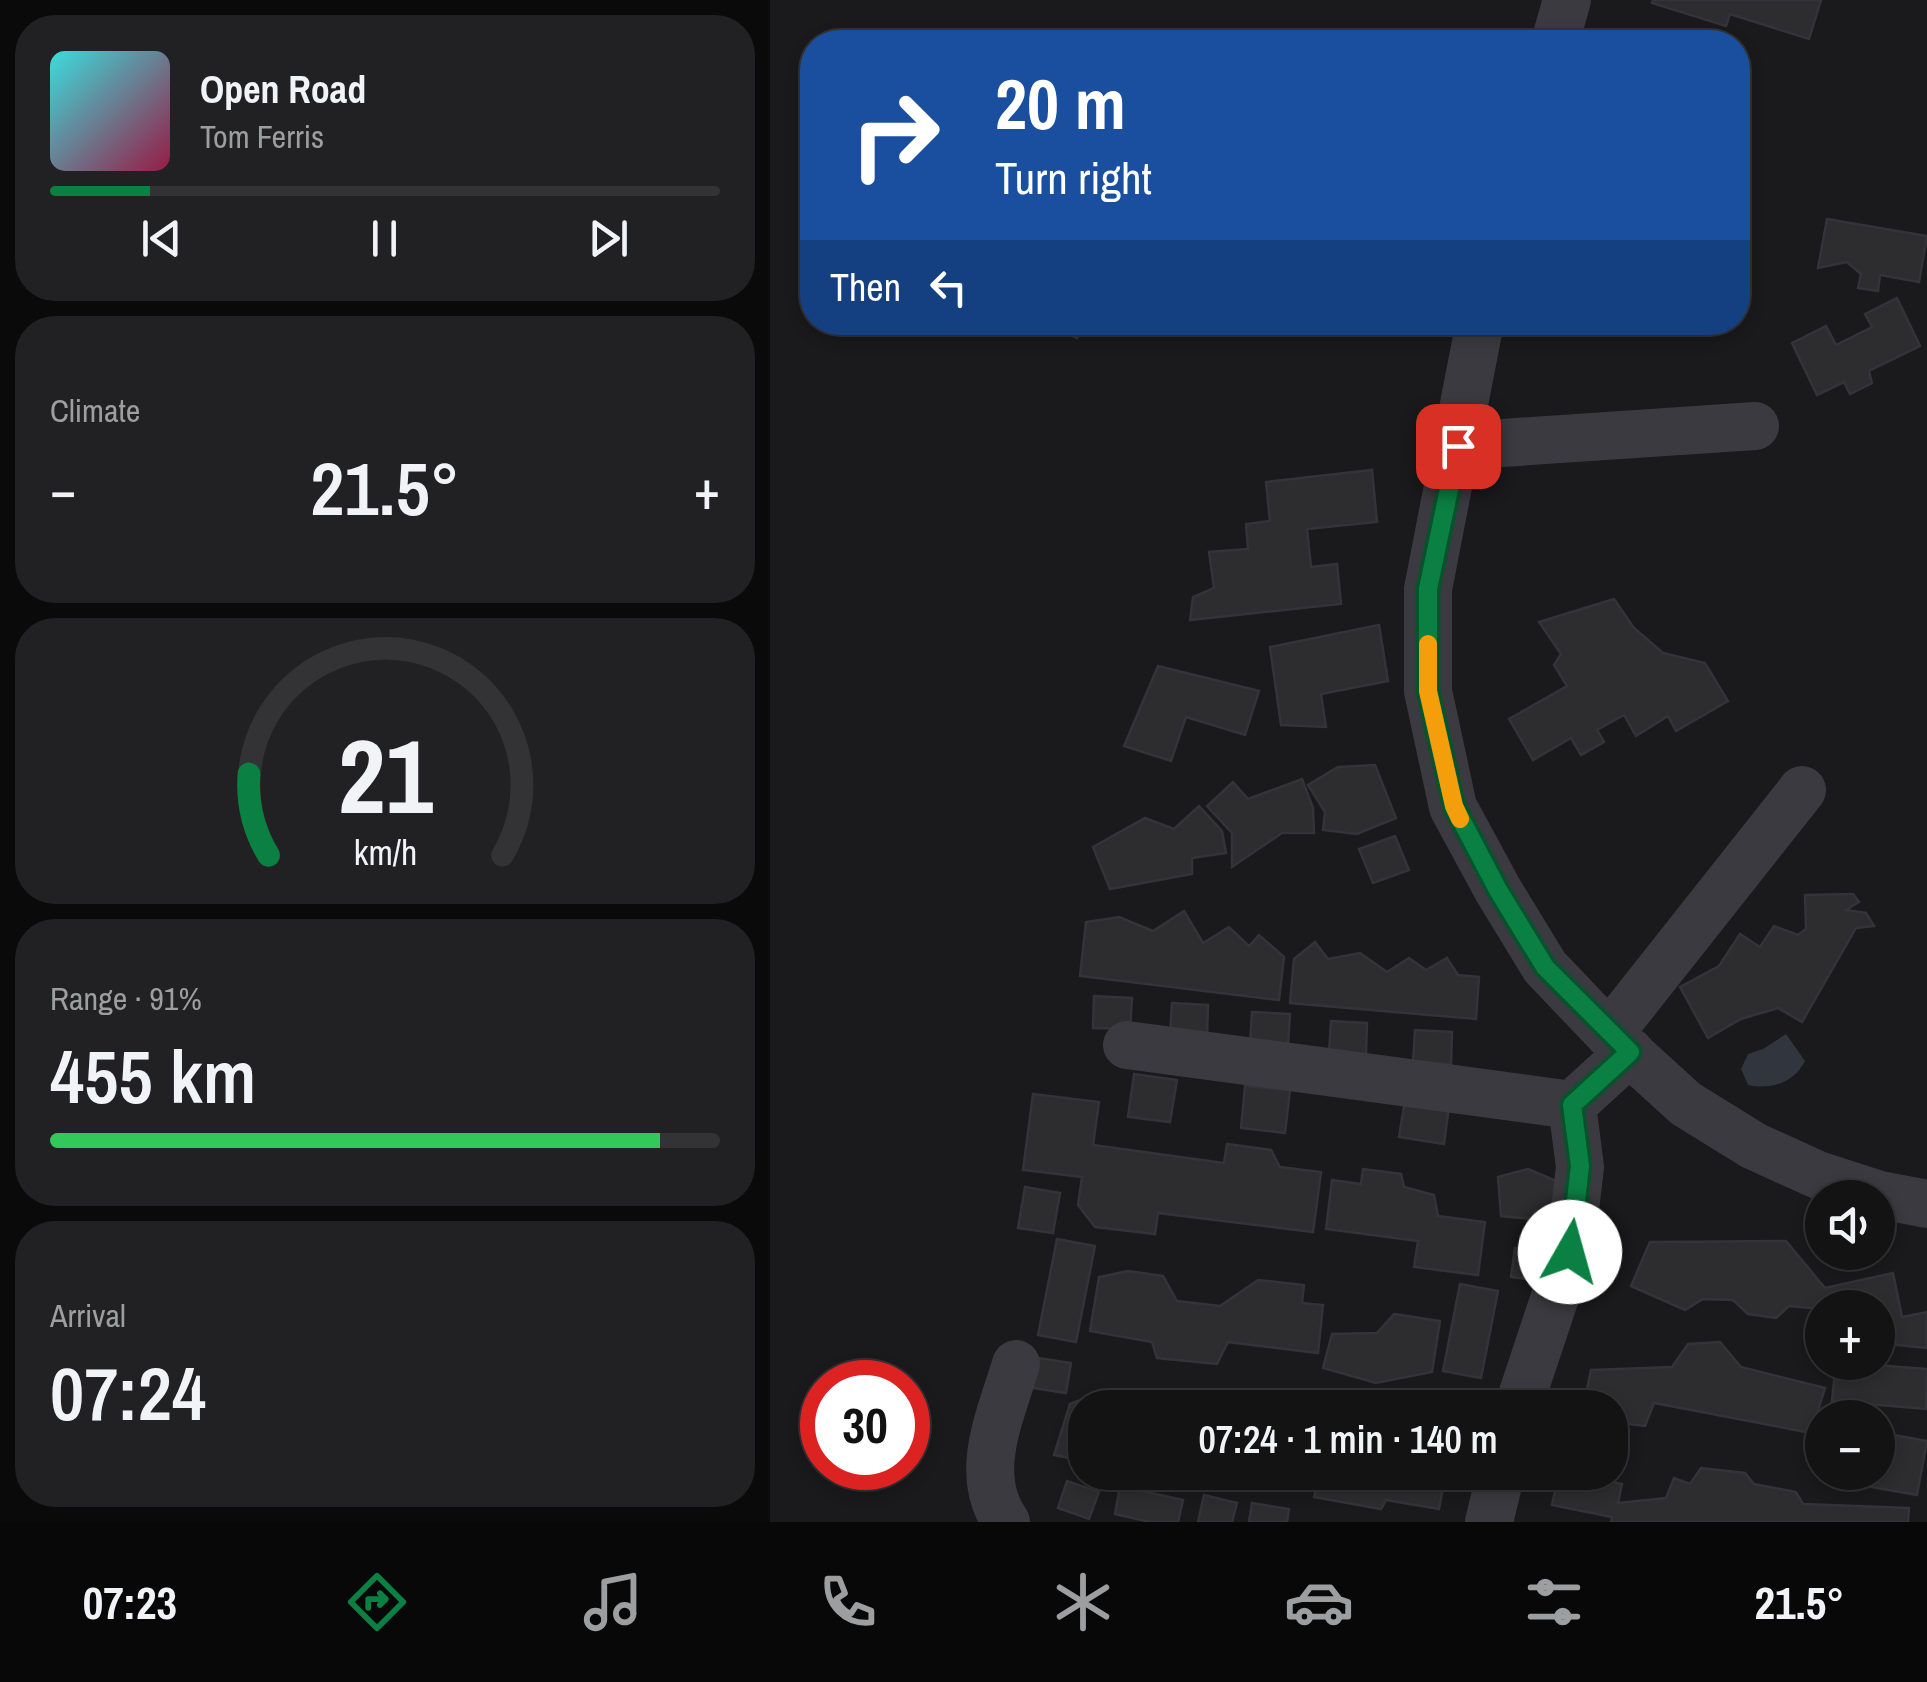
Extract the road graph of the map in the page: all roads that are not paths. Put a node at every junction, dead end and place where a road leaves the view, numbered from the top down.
1 (1567, 0) edge
2 (1558, 30) edge
3 (1478, 335) edge
4 (1755, 426) dead end
5 (1458, 446) junction
6 (1802, 790) dead end
7 (1620, 1043) junction
8 (1127, 1045) dead end
9 (1572, 1105) junction
10 (1927, 1204) edge
11 (1016, 1364) dead end
12 (1524, 1390) edge
13 (1497, 1490) edge
14 (1006, 1522) edge
15 (1489, 1522) edge

1 - 2 street
3 - 5 street
4 - 5 street
5 - 7 street
6 - 7 street
7 - 9 street
7 - 10 street
8 - 9 street
9 - 12 street
11 - 14 street
13 - 15 street

